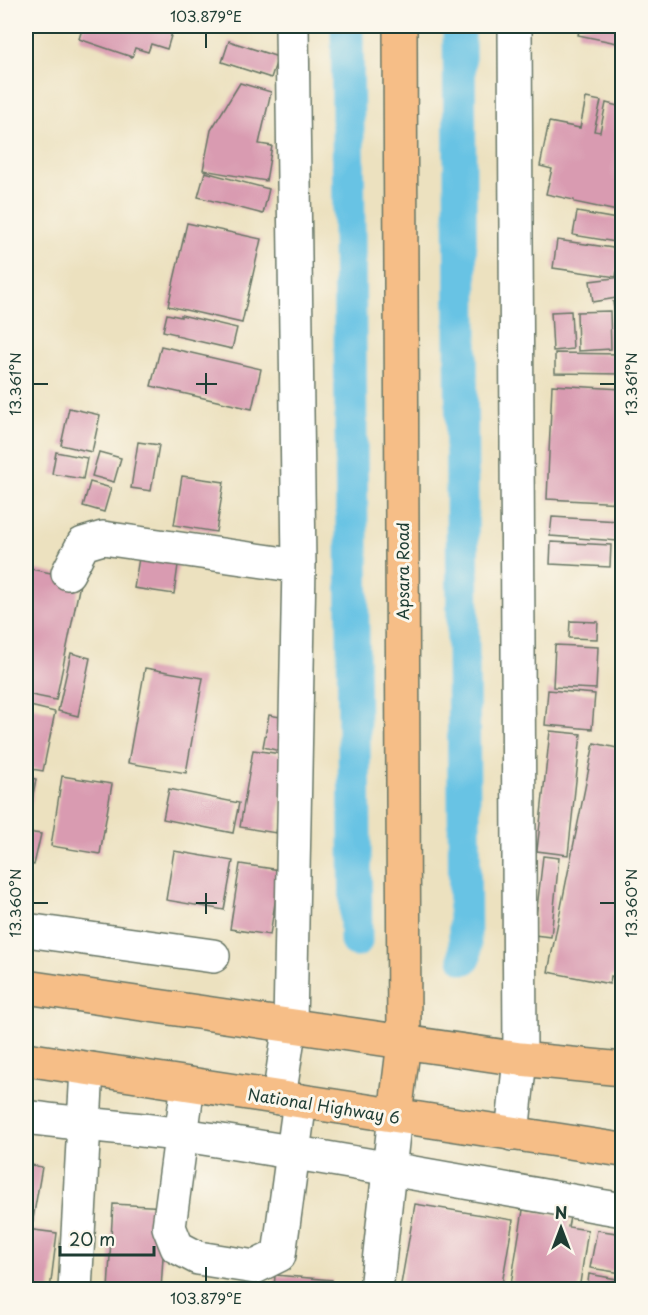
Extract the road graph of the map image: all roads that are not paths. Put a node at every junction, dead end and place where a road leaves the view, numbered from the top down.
1 (292, 26) edge
2 (400, 26) edge
3 (515, 26) edge
4 (299, 566) junction
5 (68, 573) dead end
6 (26, 930) edge
7 (213, 956) dead end
8 (26, 987) edge
9 (290, 1024) junction
10 (404, 1042) junction
11 (26, 1059) edge
12 (520, 1059) junction
13 (87, 1069) junction
14 (622, 1069) edge
15 (188, 1084) junction
16 (290, 1100) junction
17 (395, 1115) junction
18 (26, 1117) edge
19 (84, 1125) junction
20 (512, 1134) junction
21 (181, 1135) junction
22 (622, 1150) edge
23 (293, 1153) junction
24 (390, 1168) junction
25 (622, 1210) edge
26 (75, 1290) edge
27 (376, 1290) edge

1 - 4 street
2 - 10 main road, Apsara Road
3 - 12 street
4 - 5 street
4 - 9 street
6 - 7 street
8 - 9 main road
9 - 10 main road
9 - 16 street
10 - 12 main road
10 - 17 main road, Apsara Road
11 - 13 main road, National Highway 6
12 - 14 main road
12 - 20 street
13 - 15 main road, National Highway 6
13 - 19 street
15 - 16 main road, National Highway 6
15 - 21 street
16 - 17 main road, National Highway 6
16 - 23 street
17 - 20 main road, National Highway 6
17 - 24 street
18 - 19 street
19 - 21 street
19 - 26 street
20 - 22 main road, National Highway 6
21 - 23 street
21 - 23 street
23 - 24 street
24 - 25 street
24 - 27 street

